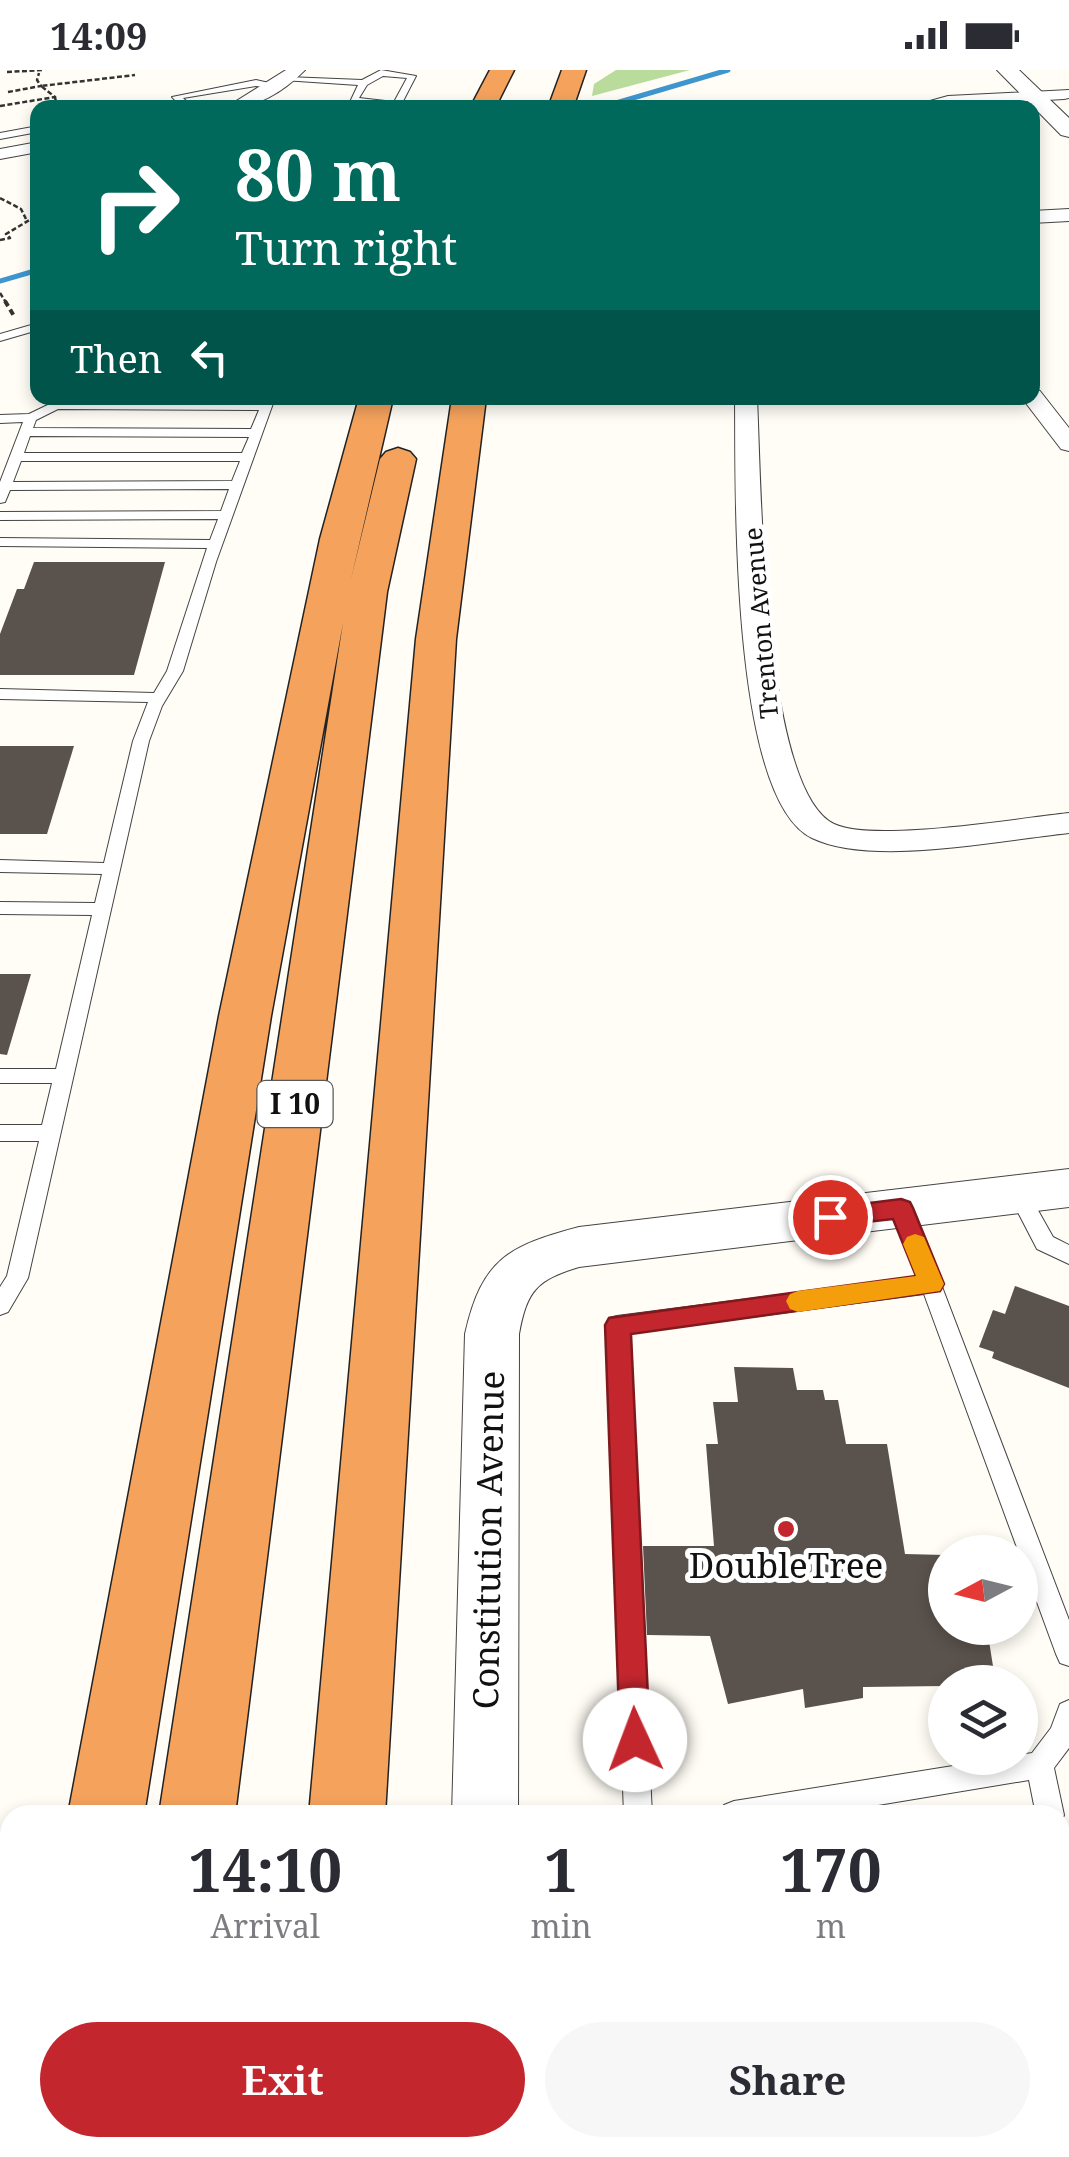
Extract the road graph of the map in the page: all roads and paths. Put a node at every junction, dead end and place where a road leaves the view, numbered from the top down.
1 (574, 70) edge
2 (1006, 70) edge
3 (1037, 70) edge
4 (7, 72) edge
5 (41, 72) edge
6 (518, 72) edge
7 (135, 74) dead end
8 (287, 78) edge
9 (364, 83) junction
10 (41, 86) junction
11 (8, 92) dead end
12 (1034, 96) junction
13 (55, 97) junction
14 (1066, 97) edge
15 (37, 100) edge
16 (56, 100) edge
17 (180, 100) edge
18 (247, 100) edge
19 (353, 100) edge
20 (399, 100) edge
21 (490, 100) edge
22 (512, 100) edge
23 (563, 100) edge
24 (994, 100) edge
25 (1038, 100) edge
26 (30, 101) edge
27 (1040, 102) edge
28 (0, 106) edge
29 (1069, 130) edge
30 (30, 131) edge
31 (0, 136) edge
32 (30, 148) edge
33 (0, 154) edge
34 (0, 198) edge
35 (1040, 216) edge
36 (1069, 216) edge
37 (30, 218) edge
38 (26, 219) junction
39 (0, 240) edge
40 (0, 294) edge
41 (14, 317) dead end
42 (30, 329) edge
43 (2, 340) edge
44 (109, 405) edge
45 (267, 405) edge
46 (374, 405) edge
47 (411, 405) edge
48 (467, 405) edge
49 (746, 405) edge
50 (1039, 405) edge
51 (0, 418) edge
52 (257, 433) junction
53 (23, 438) junction
54 (1069, 444) edge
55 (2, 445) edge
56 (248, 457) junction
57 (239, 485) junction
58 (2, 492) edge
59 (228, 515) junction
60 (0, 516) edge
61 (0, 542) edge
62 (218, 544) junction
63 (0, 694) edge
64 (159, 698) junction
65 (1069, 823) edge
66 (0, 866) edge
67 (112, 869) junction
68 (0, 908) edge
69 (102, 909) junction
70 (0, 1076) edge
71 (64, 1076) junction
72 (0, 1133) edge
73 (50, 1133) junction
74 (1069, 1188) edge
75 (1019, 1194) junction
76 (901, 1208) junction
77 (1069, 1256) edge
78 (931, 1284) junction
79 (0, 1306) edge
80 (1069, 1654) edge
81 (1069, 1713) edge
82 (1040, 1765) junction
83 (108, 1805) edge
84 (198, 1805) edge
85 (348, 1805) edge
86 (484, 1805) edge
87 (638, 1805) edge
88 (795, 1805) edge
89 (1048, 1805) edge

1 - 23 highway
2 - 12 street
3 - 14 street
4 - 5 path
5 - 10 path
6 - 21 highway
6 - 22 highway
7 - 10 path
8 - 9 lane
8 - 17 lane
8 - 18 street
9 - 19 lane
9 - 20 lane
10 - 11 path
10 - 13 path
12 - 14 street
12 - 24 street
12 - 25 street
13 - 15 path
13 - 16 path
26 - 28 path
27 - 29 street
30 - 31 lane
32 - 33 street
34 - 38 path
35 - 36 street
37 - 38 path
38 - 39 path
40 - 41 path
42 - 43 lane
44 - 53 lane
45 - 52 lane
46 - 83 highway
47 - 84 highway, I 10
48 - 85 highway
49 - 65 street, Trenton Avenue
50 - 54 street
51 - 53 lane
52 - 53 lane
52 - 56 lane
53 - 55 lane
53 - 56 lane
53 - 58 lane
56 - 57 lane
57 - 58 lane
57 - 59 lane
59 - 60 lane
59 - 62 lane
61 - 62 lane
62 - 64 lane
63 - 64 lane
64 - 67 lane
66 - 67 lane
67 - 69 lane
68 - 69 lane
69 - 71 lane
70 - 71 lane
71 - 73 lane
72 - 73 lane
73 - 79 lane
74 - 75 street
75 - 76 street
75 - 77 lane
76 - 78 lane
76 - 86 street, Constitution Avenue
78 - 80 lane
78 - 87 lane
81 - 82 lane
82 - 88 lane
82 - 89 lane

